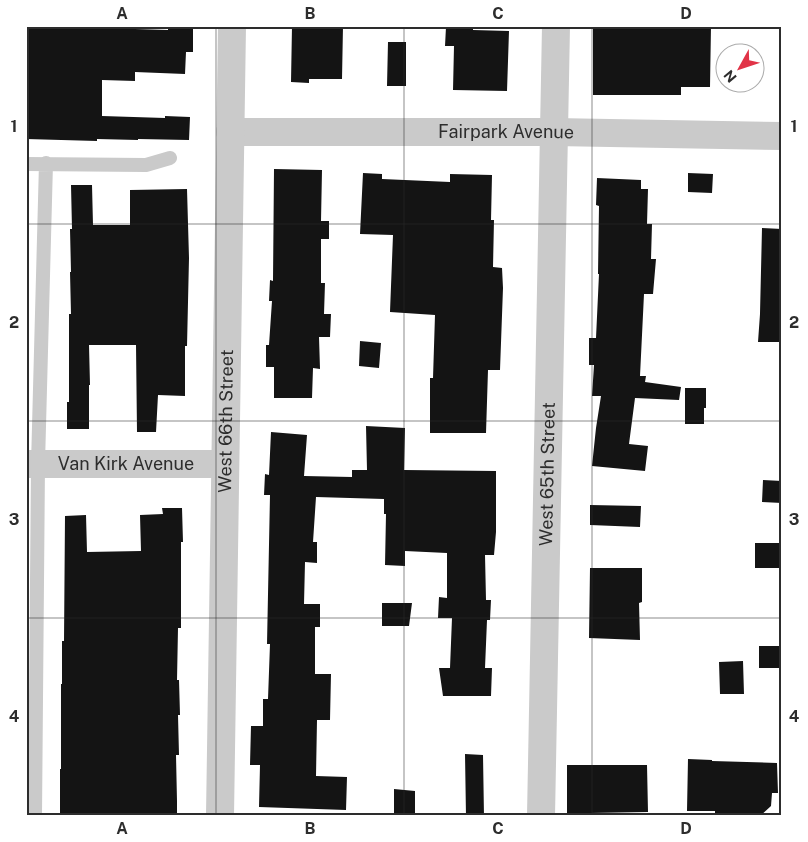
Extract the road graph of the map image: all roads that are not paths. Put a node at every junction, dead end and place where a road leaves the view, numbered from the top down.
1 (232, 26) edge
2 (556, 26) edge
3 (230, 132) junction
4 (554, 132) junction
5 (782, 136) edge
6 (170, 158) dead end
7 (26, 164) edge
8 (46, 164) junction
9 (32, 464) edge
10 (225, 464) junction
11 (35, 816) edge
12 (220, 816) edge
13 (540, 816) edge

1 - 3 street, West 66th Street
2 - 4 street, West 65th Street
3 - 4 street, Fairpark Avenue
3 - 10 street, West 66th Street
4 - 5 street, Fairpark Avenue
4 - 13 street, West 65th Street
6 - 8 lane
7 - 8 lane
8 - 9 lane
9 - 10 street, Van Kirk Avenue
9 - 11 lane
10 - 12 street, West 66th Street

